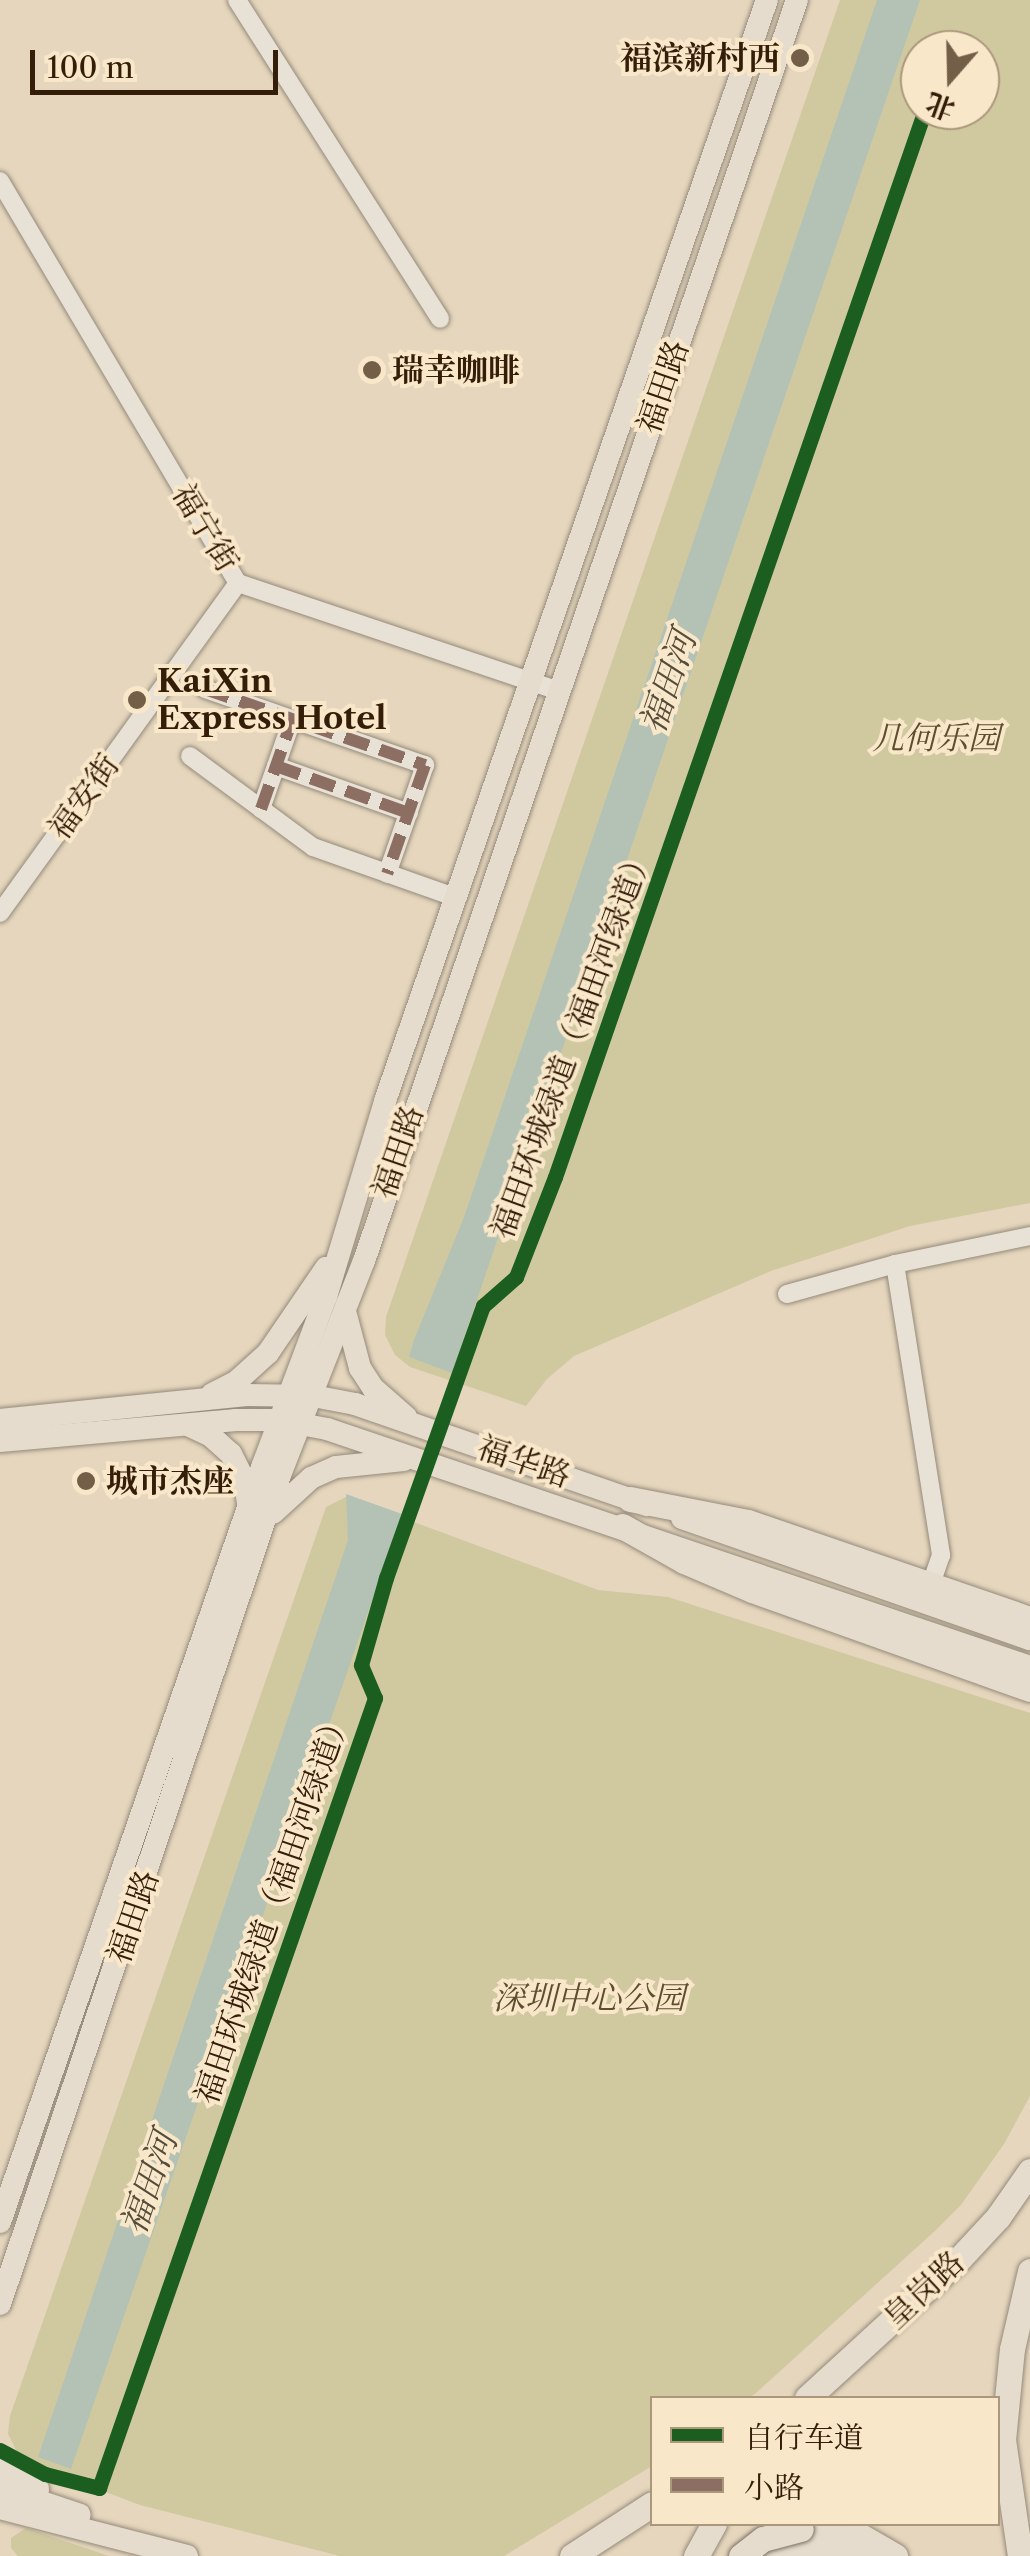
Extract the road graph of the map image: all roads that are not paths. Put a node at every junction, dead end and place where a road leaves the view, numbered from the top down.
1 (237, 0) edge
2 (768, 0) edge
3 (797, 0) edge
4 (0, 181) edge
5 (440, 320) dead end
6 (238, 583) junction
7 (532, 682) junction
8 (206, 689) dead end
9 (559, 691) junction
10 (292, 720) junction
11 (190, 756) dead end
12 (276, 766) junction
13 (261, 809) junction
14 (408, 813) junction
15 (387, 874) junction
16 (457, 898) junction
17 (0, 913) edge
18 (1030, 1236) edge
19 (338, 1248) junction
20 (895, 1264) junction
21 (787, 1294) dead end
22 (346, 1312) junction
23 (289, 1394) junction
24 (313, 1396) junction
25 (194, 1400) junction
26 (0, 1420) edge
27 (290, 1422) junction
28 (182, 1425) junction
29 (419, 1426) junction
30 (0, 1441) edge
31 (427, 1461) junction
32 (630, 1499) junction
33 (248, 1509) junction
34 (622, 1526) junction
35 (260, 1533) junction
36 (931, 1584) junction
37 (1030, 1619) edge
38 (1030, 1640) edge
39 (1030, 1667) edge
40 (1030, 1690) edge
41 (9, 2169) edge
42 (1030, 2171) edge
43 (41, 2181) junction
44 (0, 2222) edge
45 (1030, 2271) edge
46 (0, 2304) edge
47 (813, 2391) edge
48 (0, 2467) edge
49 (0, 2488) edge
50 (650, 2505) edge
51 (0, 2508) edge
52 (79, 2515) junction
53 (713, 2526) edge
54 (801, 2538) junction
55 (123, 2539) junction
56 (187, 2556) edge
57 (572, 2556) edge
58 (696, 2556) edge
59 (741, 2556) edge
60 (772, 2556) edge
61 (868, 2556) edge
62 (895, 2556) edge
63 (1020, 2556) edge

1 - 5 street
2 - 7 main road, 福田路
3 - 9 main road, 福田路
4 - 6 street, 福宁街
6 - 7 street, 福宁街
6 - 17 street, 福安街
7 - 9 street, 福宁街
7 - 16 main road, 福田路
8 - 10 street
9 - 22 main road, 福田路
10 - 12 street
10 - 14 street
11 - 13 street
12 - 13 street
12 - 14 street
13 - 15 street
14 - 15 street
15 - 16 street
16 - 19 main road, 福田路
18 - 20 street
19 - 23 main road, 福田路
19 - 25 main road
20 - 21 street
20 - 36 street
22 - 24 main road, 福田路
22 - 29 main road
23 - 24 main road, 福华路
23 - 25 main road, 福华路
23 - 27 main road, 福田路
24 - 27 main road, 福田路
24 - 29 main road, 福华路
25 - 26 main road, 福华路
27 - 28 main road, 福华路
27 - 31 main road, 福华路
27 - 33 main road, 福田路
27 - 35 main road, 福田路
28 - 30 main road, 福华路
28 - 33 main road
29 - 32 main road, 福华路
31 - 34 main road, 福华路
31 - 35 main road
32 - 36 highway
32 - 38 main road, 福华路
33 - 41 main road, 福田路
34 - 39 main road, 福华路
34 - 40 highway
35 - 43 main road, 福田路
36 - 37 highway
41 - 43 street
41 - 44 main road, 福田路
42 - 47 highway, 皇岗路
43 - 46 main road, 福田路
45 - 63 highway
48 - 52 main road
49 - 52 main road
50 - 57 highway
51 - 55 main road
52 - 55 main road
53 - 58 highway
54 - 59 highway, bridge
54 - 60 highway
54 - 61 highway
54 - 62 highway
55 - 56 main road

